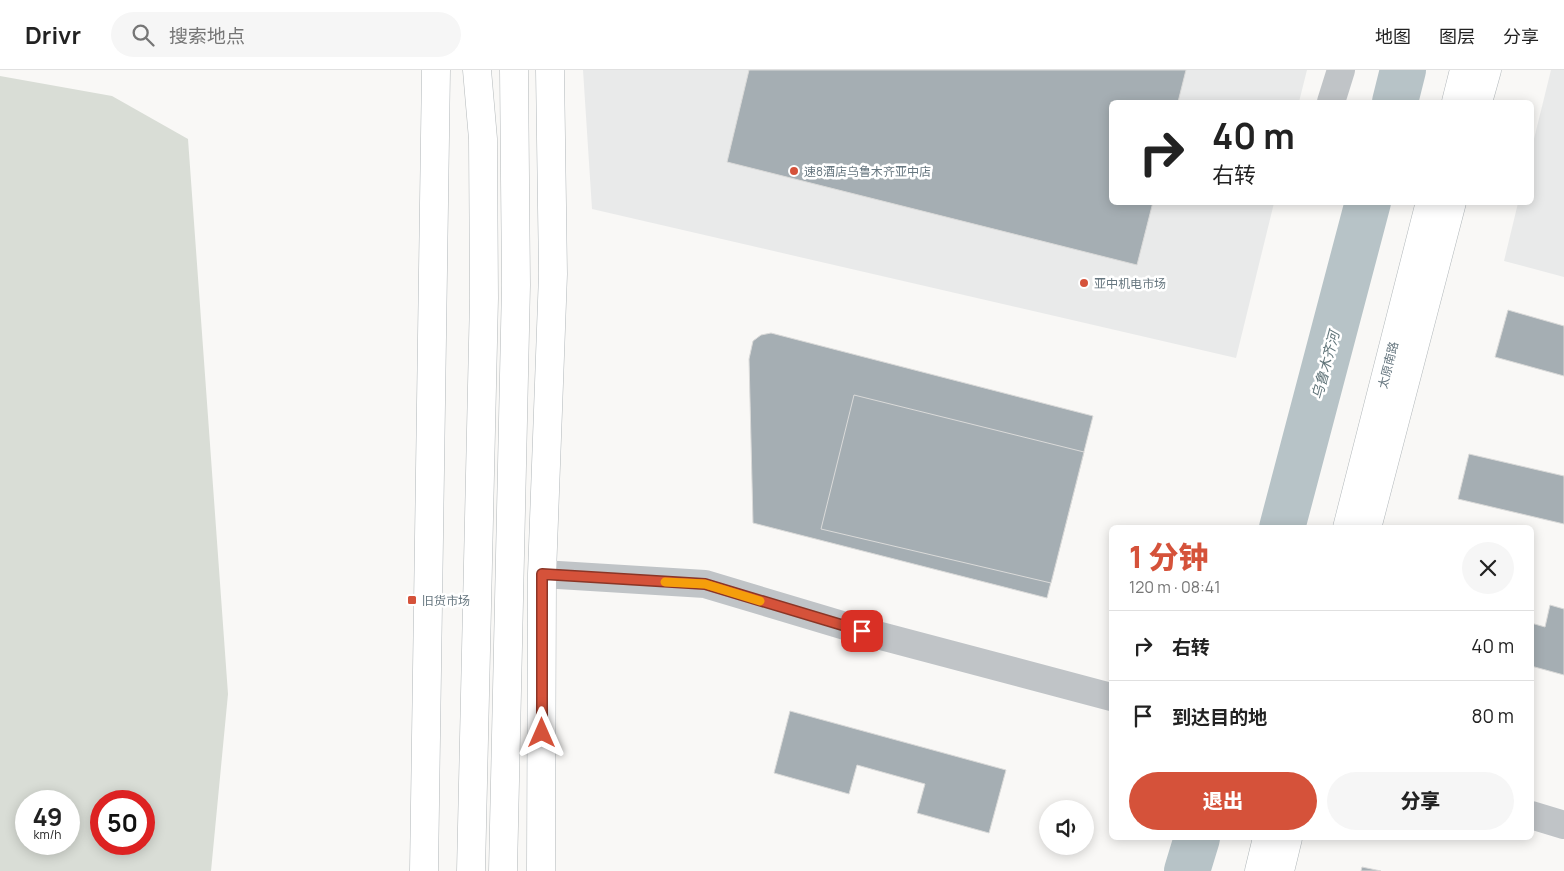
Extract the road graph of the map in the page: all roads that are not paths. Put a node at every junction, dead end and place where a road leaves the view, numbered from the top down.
1 (436, 70) edge
2 (477, 70) edge
3 (514, 70) edge
4 (550, 70) edge
5 (1341, 70) edge
6 (1464, 70) edge
7 (1487, 70) edge
8 (1332, 100) edge
9 (1456, 100) edge
10 (1479, 100) edge
11 (1429, 205) edge
12 (1451, 205) edge
13 (1347, 525) edge
14 (1368, 525) edge
15 (542, 574) junction
16 (1109, 697) edge
17 (1534, 816) edge
18 (1564, 825) edge
19 (1267, 840) edge
20 (1288, 840) edge
21 (424, 871) edge
22 (471, 871) edge
23 (503, 871) edge
24 (541, 871) edge
25 (1259, 871) edge
26 (1280, 871) edge

1 - 21 main road
2 - 22 main road
3 - 23 main road
4 - 15 main road
5 - 8 street
6 - 9 main road
7 - 10 main road
11 - 13 main road, 太原南路
12 - 14 main road
15 - 16 street
15 - 24 main road
17 - 18 street
19 - 25 main road
20 - 26 main road

